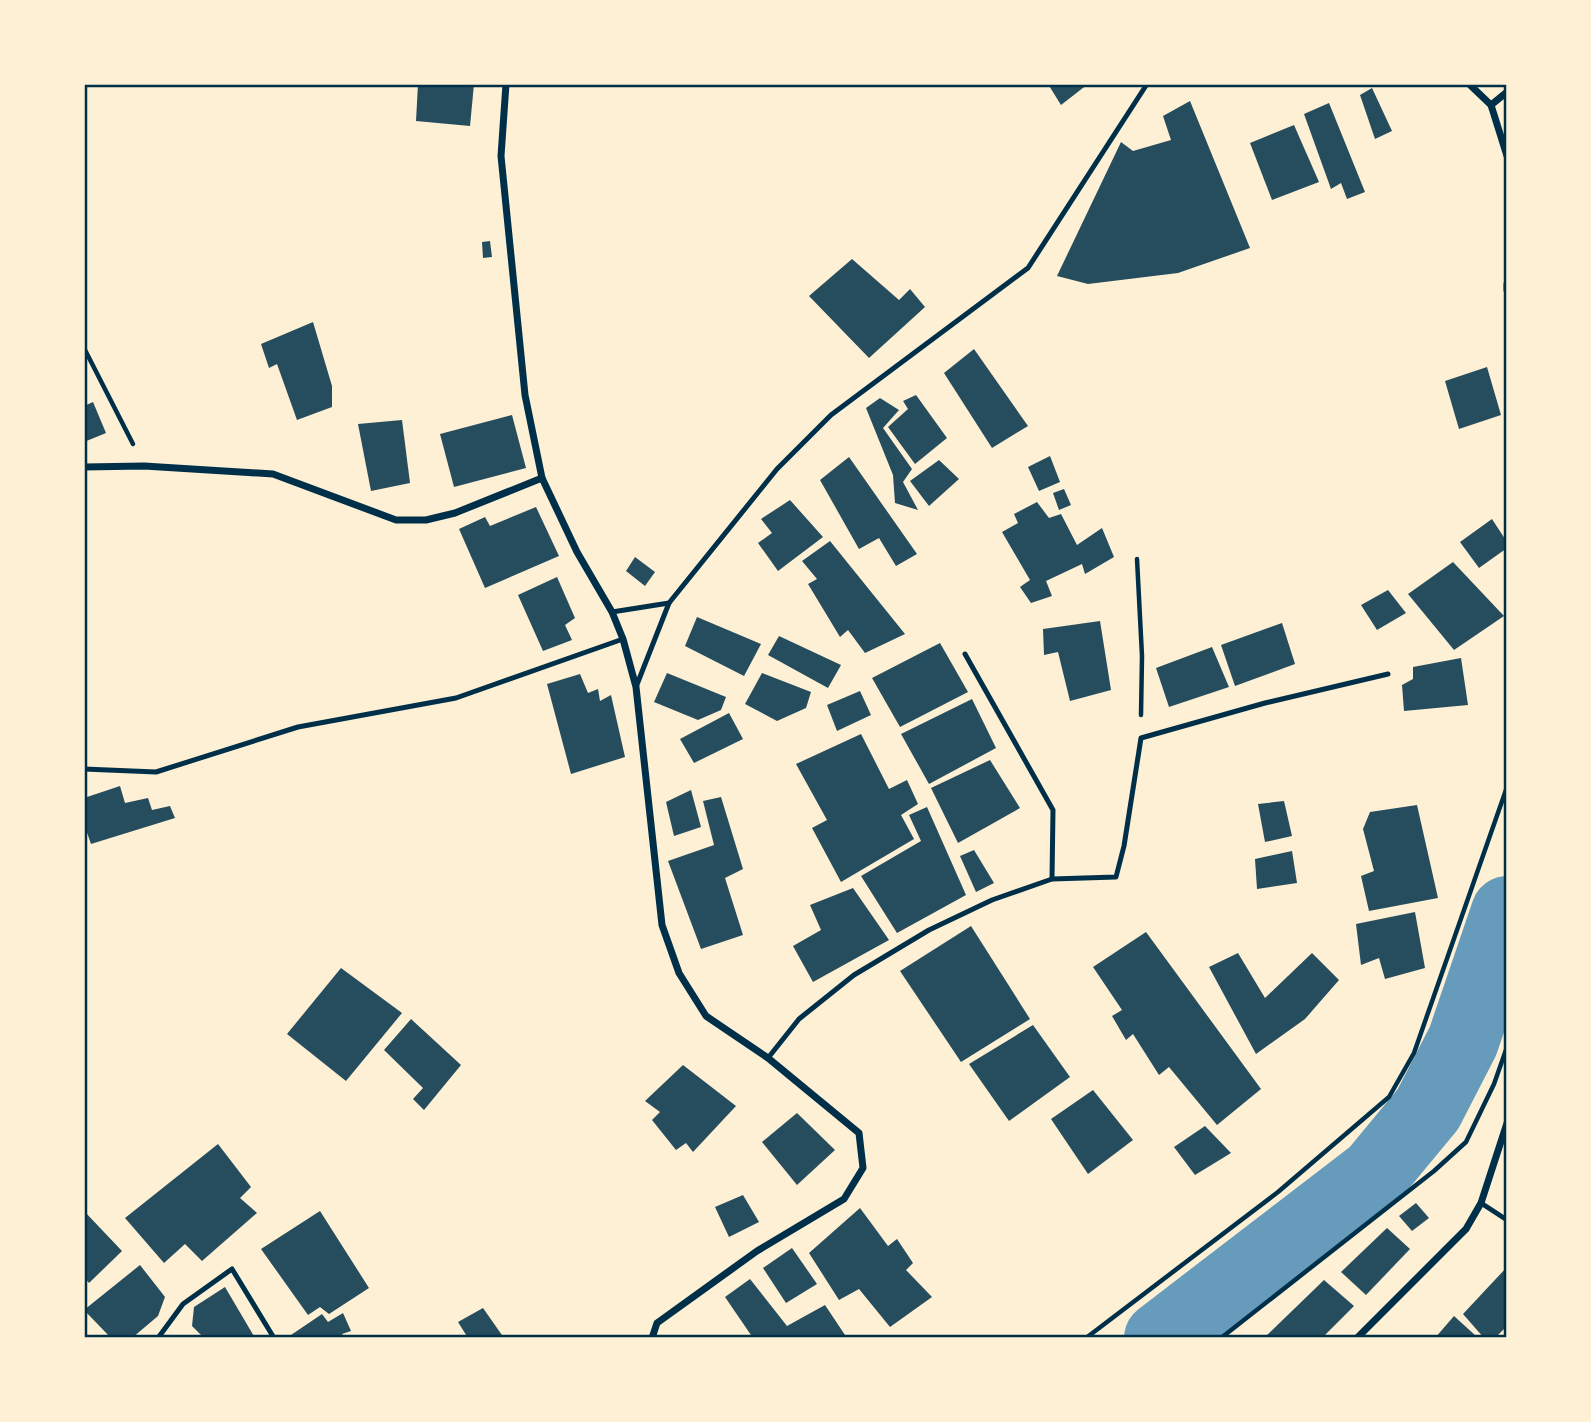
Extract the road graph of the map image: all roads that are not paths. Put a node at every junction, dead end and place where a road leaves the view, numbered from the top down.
1 (506, 84) edge
2 (1147, 84) edge
3 (1469, 84) edge
4 (1507, 92) edge
5 (1491, 106) junction
6 (1507, 156) edge
7 (1507, 284) edge
8 (1507, 290) edge
9 (84, 467) edge
10 (542, 478) junction
11 (669, 603) junction
12 (612, 612) junction
13 (624, 639) junction
14 (965, 654) dead end
15 (1388, 674) dead end
16 (636, 687) junction
17 (84, 769) edge
18 (1052, 879) junction
19 (768, 1058) junction
20 (1507, 1123) edge
21 (1480, 1203) junction
22 (1507, 1220) edge
23 (158, 1338) edge
24 (274, 1338) edge
25 (652, 1338) edge
26 (1357, 1338) edge

1 - 10 street
2 - 11 lane
3 - 5 street
4 - 5 street
5 - 6 street
7 - 8 street
9 - 10 street
10 - 12 street
11 - 12 lane
11 - 16 lane
12 - 13 street
13 - 16 street
13 - 17 lane
14 - 18 lane
15 - 18 lane
16 - 19 street
18 - 19 lane
19 - 25 street
20 - 21 street
21 - 22 lane
21 - 26 street
23 - 24 lane

